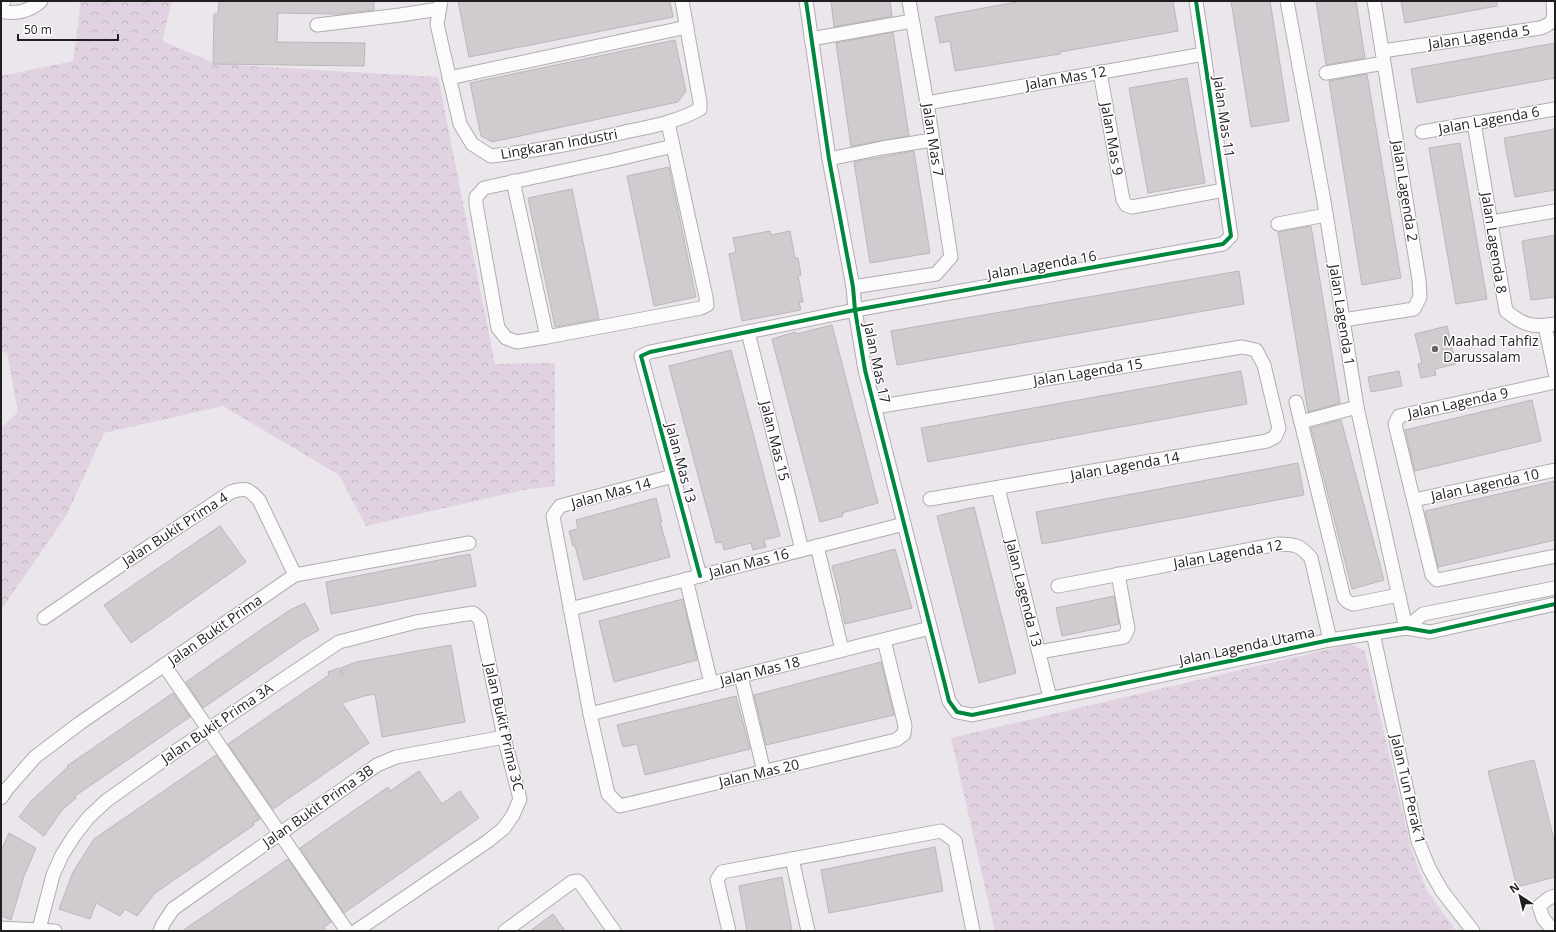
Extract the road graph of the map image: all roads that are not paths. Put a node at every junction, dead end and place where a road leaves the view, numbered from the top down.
1 (4, 1) edge
2 (41, 1) edge
3 (682, 1) edge
4 (806, 1) edge
5 (909, 1) edge
6 (1196, 1) edge
7 (1287, 1) edge
8 (1374, 1) edge
9 (1553, 1) edge
10 (1, 2) edge
11 (440, 5) edge
12 (1, 11) edge
13 (912, 21) junction
14 (317, 25) dead end
15 (687, 27) junction
16 (811, 39) junction
17 (1204, 54) junction
18 (1383, 57) junction
19 (1100, 72) junction
20 (1326, 73) dead end
21 (449, 78) junction
22 (927, 103) junction
23 (1555, 109) edge
24 (668, 123) junction
25 (1474, 123) junction
26 (1422, 132) dead end
27 (932, 140) junction
28 (673, 146) junction
29 (829, 159) junction
30 (513, 181) junction
31 (1224, 190) junction
32 (1555, 211) edge
33 (1326, 215) junction
34 (1491, 222) junction
35 (1278, 224) dead end
36 (1231, 236) joint
37 (853, 287) junction
38 (855, 310) junction
39 (1342, 320) junction
40 (1550, 325) edge
41 (748, 332) junction
42 (547, 337) junction
43 (641, 356) joint
44 (1555, 373) edge
45 (1555, 382) edge
46 (1271, 394) joint
47 (1296, 402) dead end
48 (1357, 407) junction
49 (874, 408) junction
50 (1300, 422) junction
51 (1555, 470) edge
52 (673, 476) junction
53 (998, 488) junction
54 (930, 500) dead end
55 (1414, 500) junction
56 (904, 524) junction
57 (469, 543) dead end
58 (817, 546) junction
59 (802, 550) junction
60 (1555, 556) edge
61 (1118, 574) junction
62 (295, 575) junction
63 (700, 576) junction
64 (686, 579) junction
65 (1058, 586) dead end
66 (1555, 588) edge
67 (1399, 595) junction
68 (1555, 604) edge
69 (570, 608) junction
70 (473, 613) joint
71 (44, 618) dead end
72 (930, 628) junction
73 (1406, 628) junction
74 (1373, 634) junction
75 (884, 640) junction
76 (1330, 640) junction
77 (842, 650) junction
78 (1039, 652) junction
79 (164, 665) junction
80 (741, 676) junction
81 (711, 683) junction
82 (1050, 698) junction
83 (949, 701) joint
84 (590, 714) junction
85 (208, 730) junction
86 (504, 736) junction
87 (764, 772) junction
88 (1, 798) edge
89 (280, 833) junction
90 (792, 859) junction
91 (1555, 896) edge
92 (1, 928) edge
93 (39, 929) junction
94 (55, 931) edge
95 (160, 931) edge
96 (347, 931) edge
97 (356, 931) edge
98 (505, 931) edge
99 (614, 931) edge
100 (729, 931) edge
101 (808, 931) edge
102 (973, 931) edge
103 (1473, 931) edge
104 (1553, 931) edge

1 - 10 street
2 - 12 street
3 - 15 street
4 - 16 street, Jalan Mas 17
5 - 13 street, Jalan Mas 7
6 - 17 street, Jalan Mas 11
7 - 33 street, Jalan Lagenda 1
8 - 18 street, Jalan Lagenda 2
9 - 18 street, Jalan Lagenda 5
11 - 14 street
11 - 21 street, Lingkaran Industri
13 - 16 street
13 - 22 street, Jalan Mas 7
15 - 21 street
15 - 24 street, Lingkaran Industri
16 - 29 street, Jalan Mas 17
17 - 19 street, Jalan Mas 12
17 - 31 street, Jalan Mas 11
18 - 20 street
18 - 39 street, Jalan Lagenda 2
19 - 22 street, Jalan Mas 12
19 - 31 street, Jalan Mas 9
21 - 24 street, Lingkaran Industri
22 - 27 street, Jalan Mas 7
23 - 25 street, Jalan Lagenda 6
24 - 28 street
25 - 26 street, Jalan Lagenda 6
25 - 34 street, Jalan Lagenda 8
27 - 29 street
27 - 37 street, Jalan Mas 7
28 - 30 street
28 - 42 street
29 - 37 street, Jalan Mas 17
30 - 42 street
30 - 42 street
31 - 36 street, Jalan Mas 11
32 - 34 street
33 - 35 street
33 - 39 street, Jalan Lagenda 1
34 - 40 street, Jalan Lagenda 8
36 - 38 street, Jalan Lagenda 16
37 - 38 street, Jalan Mas 17
38 - 41 street, Jalan Lagenda 16
38 - 49 street, Jalan Mas 17
39 - 48 street, Jalan Lagenda 1
40 - 44 street
41 - 43 street, Jalan Lagenda 16
41 - 59 street, Jalan Mas 15
43 - 52 street, Jalan Mas 13
45 - 55 street, Jalan Lagenda 9
46 - 49 street, Jalan Lagenda 15
46 - 53 street, Jalan Lagenda 14
47 - 50 street
48 - 50 street
48 - 67 street, Jalan Lagenda 1
49 - 56 street, Jalan Mas 17
50 - 67 street
51 - 55 street, Jalan Lagenda 10
52 - 63 street, Jalan Mas 13
52 - 69 street, Jalan Mas 14
53 - 54 street, Jalan Lagenda 14
53 - 78 street, Jalan Lagenda 13
55 - 60 street
56 - 58 street, Jalan Mas 16
56 - 72 street, Jalan Mas 17
57 - 62 street, Jalan Bukit Prima
58 - 59 street, Jalan Mas 16
58 - 77 street
59 - 63 street, Jalan Mas 16
61 - 65 street, Jalan Lagenda 12
61 - 76 street, Jalan Lagenda 12
61 - 78 street
62 - 71 street, Jalan Bukit Prima 4
62 - 79 street, Jalan Bukit Prima
63 - 64 street, Jalan Mas 16
64 - 69 street, Jalan Mas 16
64 - 81 street
66 - 73 street, Jalan Lagenda Utama
67 - 73 street, Jalan Lagenda 1
68 - 73 street, Jalan Lagenda Utama
69 - 84 street
70 - 85 street, Jalan Bukit Prima 3A
70 - 86 street, Jalan Bukit Prima 3C
72 - 75 street, Jalan Mas 18
72 - 83 street, Jalan Mas 17
73 - 74 street, Jalan Lagenda Utama
74 - 76 street, Jalan Lagenda Utama
74 - 103 street, Jalan Tun Perak 1
75 - 77 street, Jalan Mas 18
75 - 87 street, Jalan Mas 20
76 - 82 street, Jalan Lagenda Utama
77 - 80 street, Jalan Mas 18
78 - 82 street, Jalan Lagenda 13
79 - 85 street
79 - 88 street, Jalan Bukit Prima
80 - 81 street, Jalan Mas 18
80 - 87 street
81 - 84 street, Jalan Mas 18
82 - 83 street, Jalan Lagenda Utama
84 - 87 street, Jalan Mas 20
85 - 89 street
85 - 93 street, Jalan Bukit Prima 3A
86 - 89 street, Jalan Bukit Prima 3B
86 - 97 street, Jalan Bukit Prima 3C
89 - 95 street, Jalan Bukit Prima 3B
89 - 96 street
90 - 100 street
90 - 101 street
90 - 102 street
91 - 104 street
92 - 93 street
93 - 94 street
98 - 99 street

